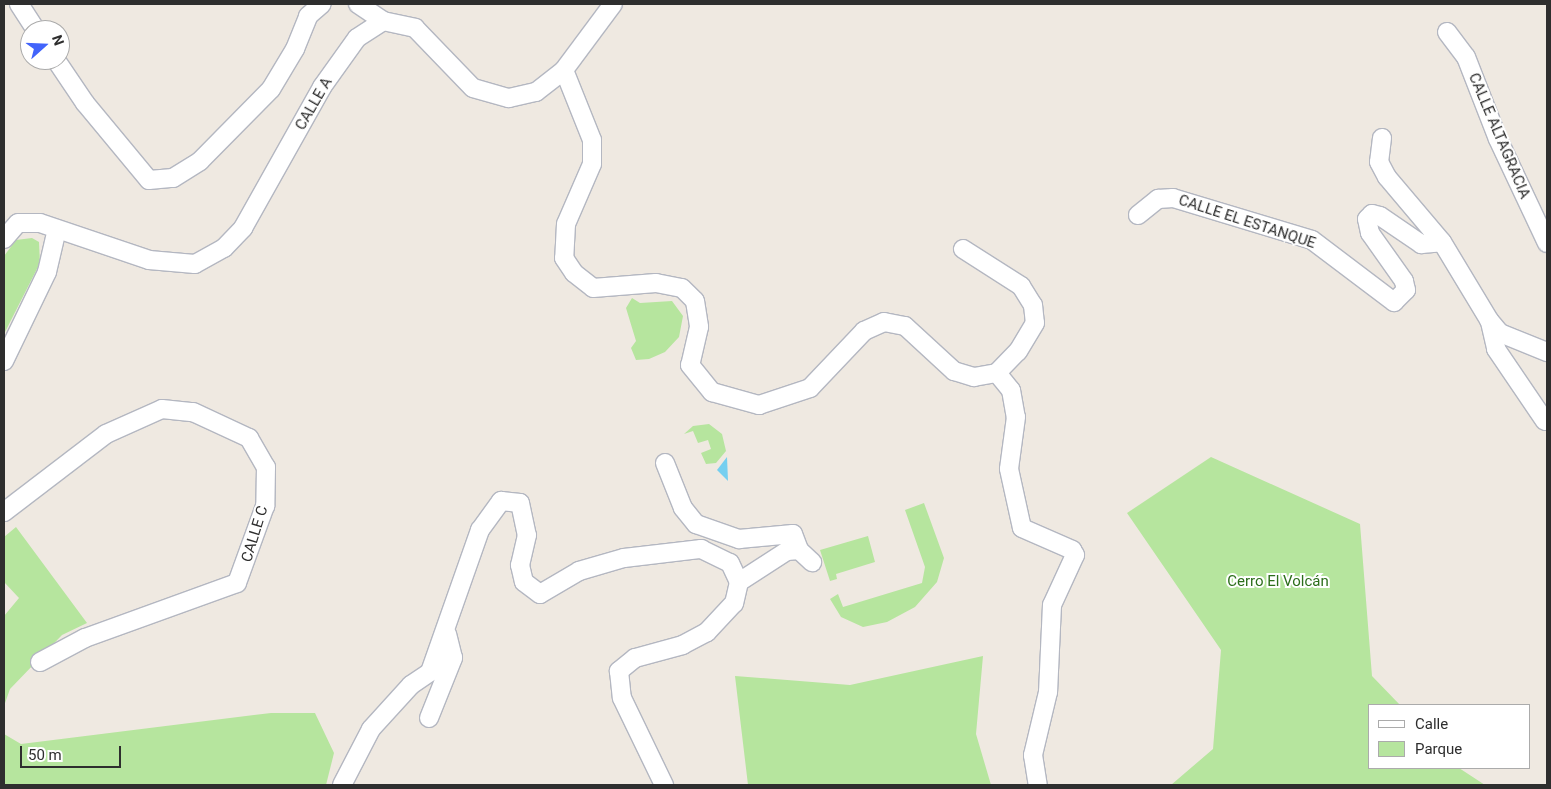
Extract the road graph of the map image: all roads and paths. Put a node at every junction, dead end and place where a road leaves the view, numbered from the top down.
1 (20, 4) edge
2 (322, 4) edge
3 (358, 4) edge
4 (613, 4) edge
5 (30, 20) edge
6 (383, 21) junction
7 (1448, 32) dead end
8 (63, 70) edge
9 (564, 70) junction
10 (1382, 138) dead end
11 (1138, 215) dead end
12 (57, 229) junction
13 (4, 238) edge
14 (1442, 242) junction
15 (1547, 243) edge
16 (963, 249) dead end
17 (1489, 320) junction
18 (1547, 352) edge
19 (4, 361) edge
20 (997, 373) junction
21 (1544, 421) dead end
22 (666, 463) dead end
23 (4, 512) edge
24 (739, 582) junction
25 (446, 634) junction
26 (40, 662) dead end
27 (429, 718) dead end
28 (342, 785) edge
29 (664, 785) edge
30 (1038, 785) edge

1 - 5 street
2 - 8 street
3 - 6 street
4 - 9 street
6 - 9 street
6 - 12 street, CALLE A
7 - 15 street, CALLE ALTAGRACIA
9 - 20 street
10 - 14 street
11 - 14 street, CALLE EL ESTANQUE
12 - 13 street, CALLE A
12 - 19 street
14 - 17 street
16 - 20 street
17 - 18 street
17 - 21 street
20 - 30 street
22 - 24 street
23 - 26 street, CALLE C
24 - 25 street
24 - 29 street
25 - 27 street
25 - 28 street

